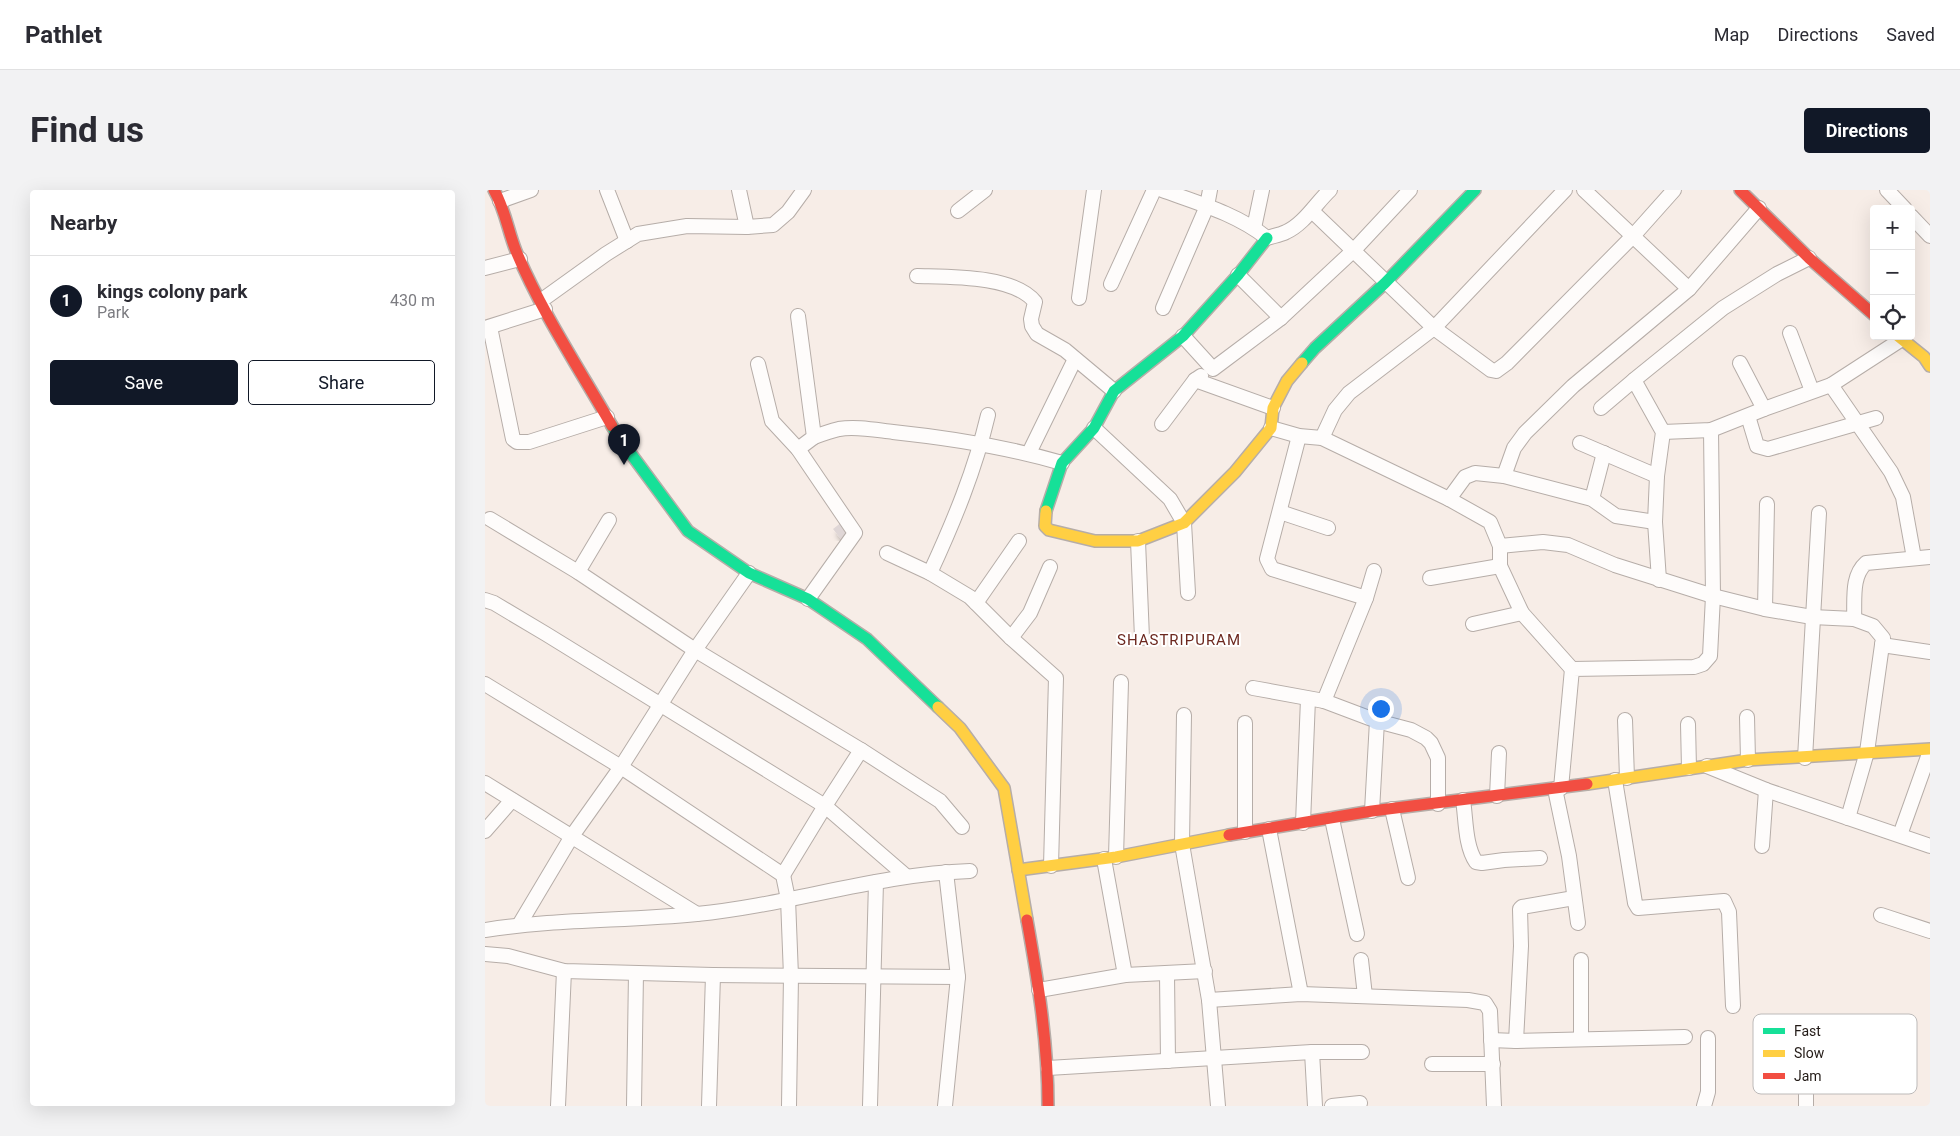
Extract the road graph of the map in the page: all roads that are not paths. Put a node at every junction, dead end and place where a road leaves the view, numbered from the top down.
1 (531, 190) edge
2 (607, 190) edge
3 (739, 190) edge
4 (985, 190) edge
5 (1094, 190) edge
6 (1154, 190) edge
7 (1162, 190) edge
8 (1210, 190) edge
9 (1263, 190) edge
10 (1330, 190) edge
11 (1410, 190) edge
12 (1475, 190) edge
13 (1565, 190) edge
14 (1584, 190) edge
15 (1674, 190) edge
16 (1741, 190) edge
17 (1887, 190) edge
18 (803, 191) edge
19 (494, 194) edge
20 (1316, 201) edge
21 (1901, 205) edge
22 (1207, 206) junction
23 (1759, 208) junction
24 (959, 211) dead end
25 (1915, 220) edge
26 (747, 227) junction
27 (1254, 228) junction
28 (1633, 236) junction
29 (1930, 236) edge
30 (1267, 238) junction
31 (627, 241) junction
32 (1354, 250) junction
33 (1809, 258) junction
34 (520, 259) junction
35 (485, 268) edge
36 (1238, 275) junction
37 (917, 276) dead end
38 (1385, 282) junction
39 (1111, 284) dead end
40 (1689, 289) junction
41 (1079, 298) dead end
42 (543, 304) junction
43 (1163, 308) dead end
44 (1870, 311) edge
45 (799, 316) dead end
46 (1281, 318) junction
47 (487, 327) edge
48 (1435, 328) junction
49 (1790, 333) dead end
50 (1183, 336) junction
51 (1897, 340) edge
52 (1903, 340) edge
53 (1928, 358) edge
54 (1075, 359) junction
55 (1740, 363) dead end
56 (758, 364) dead end
57 (1213, 370) junction
58 (1195, 380) junction
59 (1634, 380) junction
60 (1831, 385) junction
61 (1114, 391) junction
62 (1812, 391) junction
63 (1273, 408) junction
64 (1601, 408) dead end
65 (1764, 409) junction
66 (988, 415) dead end
67 (1748, 416) junction
68 (607, 417) junction
69 (1876, 418) dead end
70 (1858, 423) junction
71 (1162, 424) dead end
72 (1095, 428) junction
73 (1271, 428) junction
74 (1711, 430) junction
75 (1663, 432) junction
76 (1299, 436) junction
77 (814, 437) junction
78 (1322, 438) junction
79 (1580, 443) dead end
80 (981, 444) junction
81 (798, 449) junction
82 (1029, 453) junction
83 (1604, 453) junction
84 (1062, 463) junction
85 (1504, 476) junction
86 (1657, 476) junction
87 (1449, 498) junction
88 (1592, 499) junction
89 (1767, 504) dead end
90 (1279, 512) junction
91 (1819, 513) dead end
92 (490, 519) dead end
93 (609, 520) dead end
94 (1655, 522) junction
95 (1184, 524) junction
96 (1328, 528) dead end
97 (1019, 541) dead end
98 (1139, 541) junction
99 (1500, 546) junction
100 (887, 554) dead end
101 (1930, 557) edge
102 (1914, 558) junction
103 (1500, 566) junction
104 (1050, 567) dead end
105 (1373, 571) dead end
106 (578, 572) junction
107 (749, 573) junction
108 (930, 573) junction
109 (1430, 578) dead end
110 (1659, 580) junction
111 (1188, 593) dead end
112 (1713, 596) junction
113 (1366, 598) junction
114 (808, 599) junction
115 (485, 600) edge
116 (976, 603) junction
117 (1765, 609) junction
118 (1523, 613) junction
119 (1812, 617) junction
120 (1854, 618) junction
121 (1473, 624) dead end
122 (1011, 638) junction
123 (1142, 638) dead end
124 (1882, 645) junction
125 (695, 650) junction
126 (1930, 652) edge
127 (1572, 669) junction
128 (1121, 682) dead end
129 (485, 684) edge
130 (1253, 688) dead end
131 (1308, 699) junction
132 (1324, 701) junction
133 (659, 704) junction
134 (1184, 715) dead end
135 (1747, 717) dead end
136 (1625, 720) dead end
137 (1377, 721) junction
138 (1245, 724) dead end
139 (1688, 724) dead end
140 (861, 750) junction
141 (1930, 750) edge
142 (1867, 752) junction
143 (1499, 753) dead end
144 (1805, 758) junction
145 (1748, 760) junction
146 (1707, 766) junction
147 (621, 767) junction
148 (1689, 768) junction
149 (1621, 779) junction
150 (485, 783) edge
151 (1558, 788) junction
152 (1765, 790) junction
153 (1497, 796) junction
154 (512, 800) junction
155 (1463, 800) junction
156 (1438, 804) junction
157 (825, 806) junction
158 (1392, 809) junction
159 (1372, 811) junction
160 (1333, 818) junction
161 (1848, 818) junction
162 (1303, 822) junction
163 (962, 827) dead end
164 (1269, 829) junction
165 (485, 831) edge
166 (1245, 832) junction
167 (1900, 835) junction
168 (572, 836) junction
169 (1182, 844) junction
170 (1762, 846) dead end
171 (1930, 846) edge
172 (1110, 858) junction
173 (1540, 858) dead end
174 (1051, 866) junction
175 (1018, 870) junction
176 (970, 871) dead end
177 (946, 872) junction
178 (783, 875) junction
179 (906, 876) junction
180 (1408, 878) dead end
181 (876, 882) junction
182 (1574, 898) junction
183 (788, 899) junction
184 (697, 914) junction
185 (1881, 915) dead end
186 (1577, 923) dead end
187 (519, 925) junction
188 (485, 930) edge
189 (1930, 931) edge
190 (1357, 934) dead end
191 (485, 954) edge
192 (1361, 960) dead end
193 (1581, 960) dead end
194 (564, 971) junction
195 (636, 972) junction
196 (1205, 972) junction
197 (1125, 974) junction
198 (1167, 974) junction
199 (713, 975) junction
200 (873, 975) junction
201 (791, 976) junction
202 (958, 977) junction
203 (1039, 990) junction
204 (1301, 994) junction
205 (1365, 996) junction
206 (1209, 1000) junction
207 (1733, 1006) dead end
208 (1685, 1037) dead end
209 (1709, 1038) dead end
210 (1581, 1039) junction
211 (1491, 1040) junction
212 (1516, 1041) junction
213 (1312, 1052) junction
214 (1363, 1052) dead end
215 (1215, 1059) junction
216 (1168, 1061) junction
217 (1432, 1064) dead end
218 (1493, 1064) junction
219 (1048, 1068) junction
220 (1359, 1103) dead end
221 (558, 1106) edge
222 (634, 1106) edge
223 (709, 1106) edge
224 (789, 1106) edge
225 (870, 1106) edge
226 (945, 1106) edge
227 (1048, 1106) edge
228 (1218, 1106) edge
229 (1315, 1106) edge
230 (1331, 1106) edge
231 (1494, 1106) edge
232 (1704, 1106) edge

1 - 19 street
2 - 31 street
3 - 26 street
4 - 24 street
5 - 41 street
6 - 39 street
7 - 22 street
8 - 22 street
9 - 27 street
10 - 20 street
11 - 32 street
12 - 38 street
13 - 48 street
14 - 28 street
15 - 28 street
16 - 23 street
17 - 21 street
18 - 26 street
19 - 34 street
20 - 30 street
20 - 32 street
22 - 27 street
22 - 43 street
23 - 33 street
23 - 40 street
25 - 29 street
26 - 31 street
27 - 30 street
28 - 40 street
28 - 48 street
30 - 36 street
31 - 42 street
32 - 38 street
32 - 46 street
33 - 44 street
33 - 59 street
34 - 35 street
34 - 42 street
36 - 46 street
36 - 50 street
37 - 54 street
38 - 48 street
38 - 63 street
40 - 85 street
42 - 47 street
42 - 68 street
45 - 77 street
46 - 57 street
47 - 68 street
48 - 78 street
49 - 62 street
50 - 57 street
50 - 61 street
51 - 60 street
52 - 53 street
54 - 61 street
54 - 82 street
55 - 65 street
56 - 81 street
57 - 58 street
58 - 63 street
58 - 71 street
59 - 64 street
59 - 75 street
60 - 62 street
60 - 70 street
61 - 72 street
62 - 65 street
63 - 73 street
65 - 67 street
66 - 80 street
67 - 70 street
67 - 74 street
68 - 107 street
69 - 70 street
70 - 102 street
72 - 84 street
72 - 95 street
73 - 76 street
73 - 95 street
74 - 75 street
74 - 112 street
75 - 86 street
76 - 78 street
76 - 90 street
77 - 80 street
77 - 81 street
78 - 87 street
79 - 83 street
80 - 82 street
80 - 108 street
81 - 114 street
82 - 84 street
83 - 86 street
83 - 88 street
84 - 98 street
85 - 87 street
85 - 88 street
86 - 94 street
87 - 99 street
88 - 94 street
89 - 117 street
90 - 96 street
90 - 113 street
91 - 119 street
92 - 106 street
93 - 106 street
94 - 110 street
95 - 98 street
95 - 111 street
97 - 116 street
98 - 123 street
99 - 103 street
99 - 110 street
100 - 108 street
101 - 102 street
102 - 120 street
103 - 109 street
103 - 118 street
104 - 122 street
105 - 113 street
106 - 125 street
107 - 114 street
107 - 125 street
108 - 116 street
110 - 112 street
112 - 117 street
112 - 127 street
113 - 132 street
114 - 175 street
115 - 133 street
116 - 122 street
117 - 119 street
118 - 121 street
118 - 127 street
119 - 120 street
119 - 144 street
120 - 124 street
122 - 174 street
124 - 126 street
124 - 142 street
125 - 133 street
125 - 140 street
127 - 151 street
128 - 172 street
129 - 147 street
130 - 131 street
131 - 132 street
131 - 162 street
132 - 137 street
133 - 147 street
133 - 157 street
134 - 169 street
135 - 145 street
136 - 149 street
137 - 156 street
137 - 159 street
138 - 166 street
139 - 148 street
140 - 157 street
140 - 163 street
141 - 142 street
141 - 167 street
142 - 144 street
142 - 161 street
143 - 153 street
144 - 145 street
145 - 146 street
146 - 148 street
146 - 152 street
147 - 168 street
147 - 178 street
148 - 149 street
149 - 151 street
149 - 207 street
150 - 154 street
151 - 153 street
151 - 182 street
152 - 161 street
152 - 170 street
153 - 155 street
154 - 165 street
154 - 168 street
155 - 156 street
155 - 173 street
156 - 158 street
157 - 178 street
157 - 179 street
158 - 159 street
158 - 180 street
159 - 160 street
160 - 162 street
160 - 190 street
161 - 167 street
162 - 164 street
164 - 166 street
164 - 204 street
166 - 169 street
167 - 171 street
168 - 184 street
168 - 187 street
169 - 172 street
169 - 196 street
172 - 174 street
172 - 197 street
174 - 175 street
175 - 203 street
176 - 177 street
177 - 179 street
177 - 202 street
178 - 183 street
179 - 181 street
181 - 183 street
181 - 200 street
182 - 186 street
182 - 212 street
183 - 184 street
183 - 201 street
184 - 187 street
185 - 189 street
187 - 188 street
191 - 194 street
192 - 205 street
193 - 210 street
194 - 195 street
194 - 221 street
195 - 199 street
195 - 222 street
196 - 198 street
196 - 206 street
197 - 198 street
197 - 203 street
198 - 216 street
199 - 201 street
199 - 223 street
200 - 201 street
200 - 202 street
200 - 225 street
201 - 224 street
202 - 226 street
203 - 219 street
204 - 205 street
204 - 206 street
205 - 211 street
206 - 215 street
208 - 210 street
209 - 232 street
210 - 212 street
211 - 212 street
211 - 218 street
213 - 214 street
213 - 215 street
213 - 229 street
215 - 216 street
215 - 228 street
216 - 219 street
217 - 218 street
218 - 231 street
219 - 227 street
220 - 230 street

